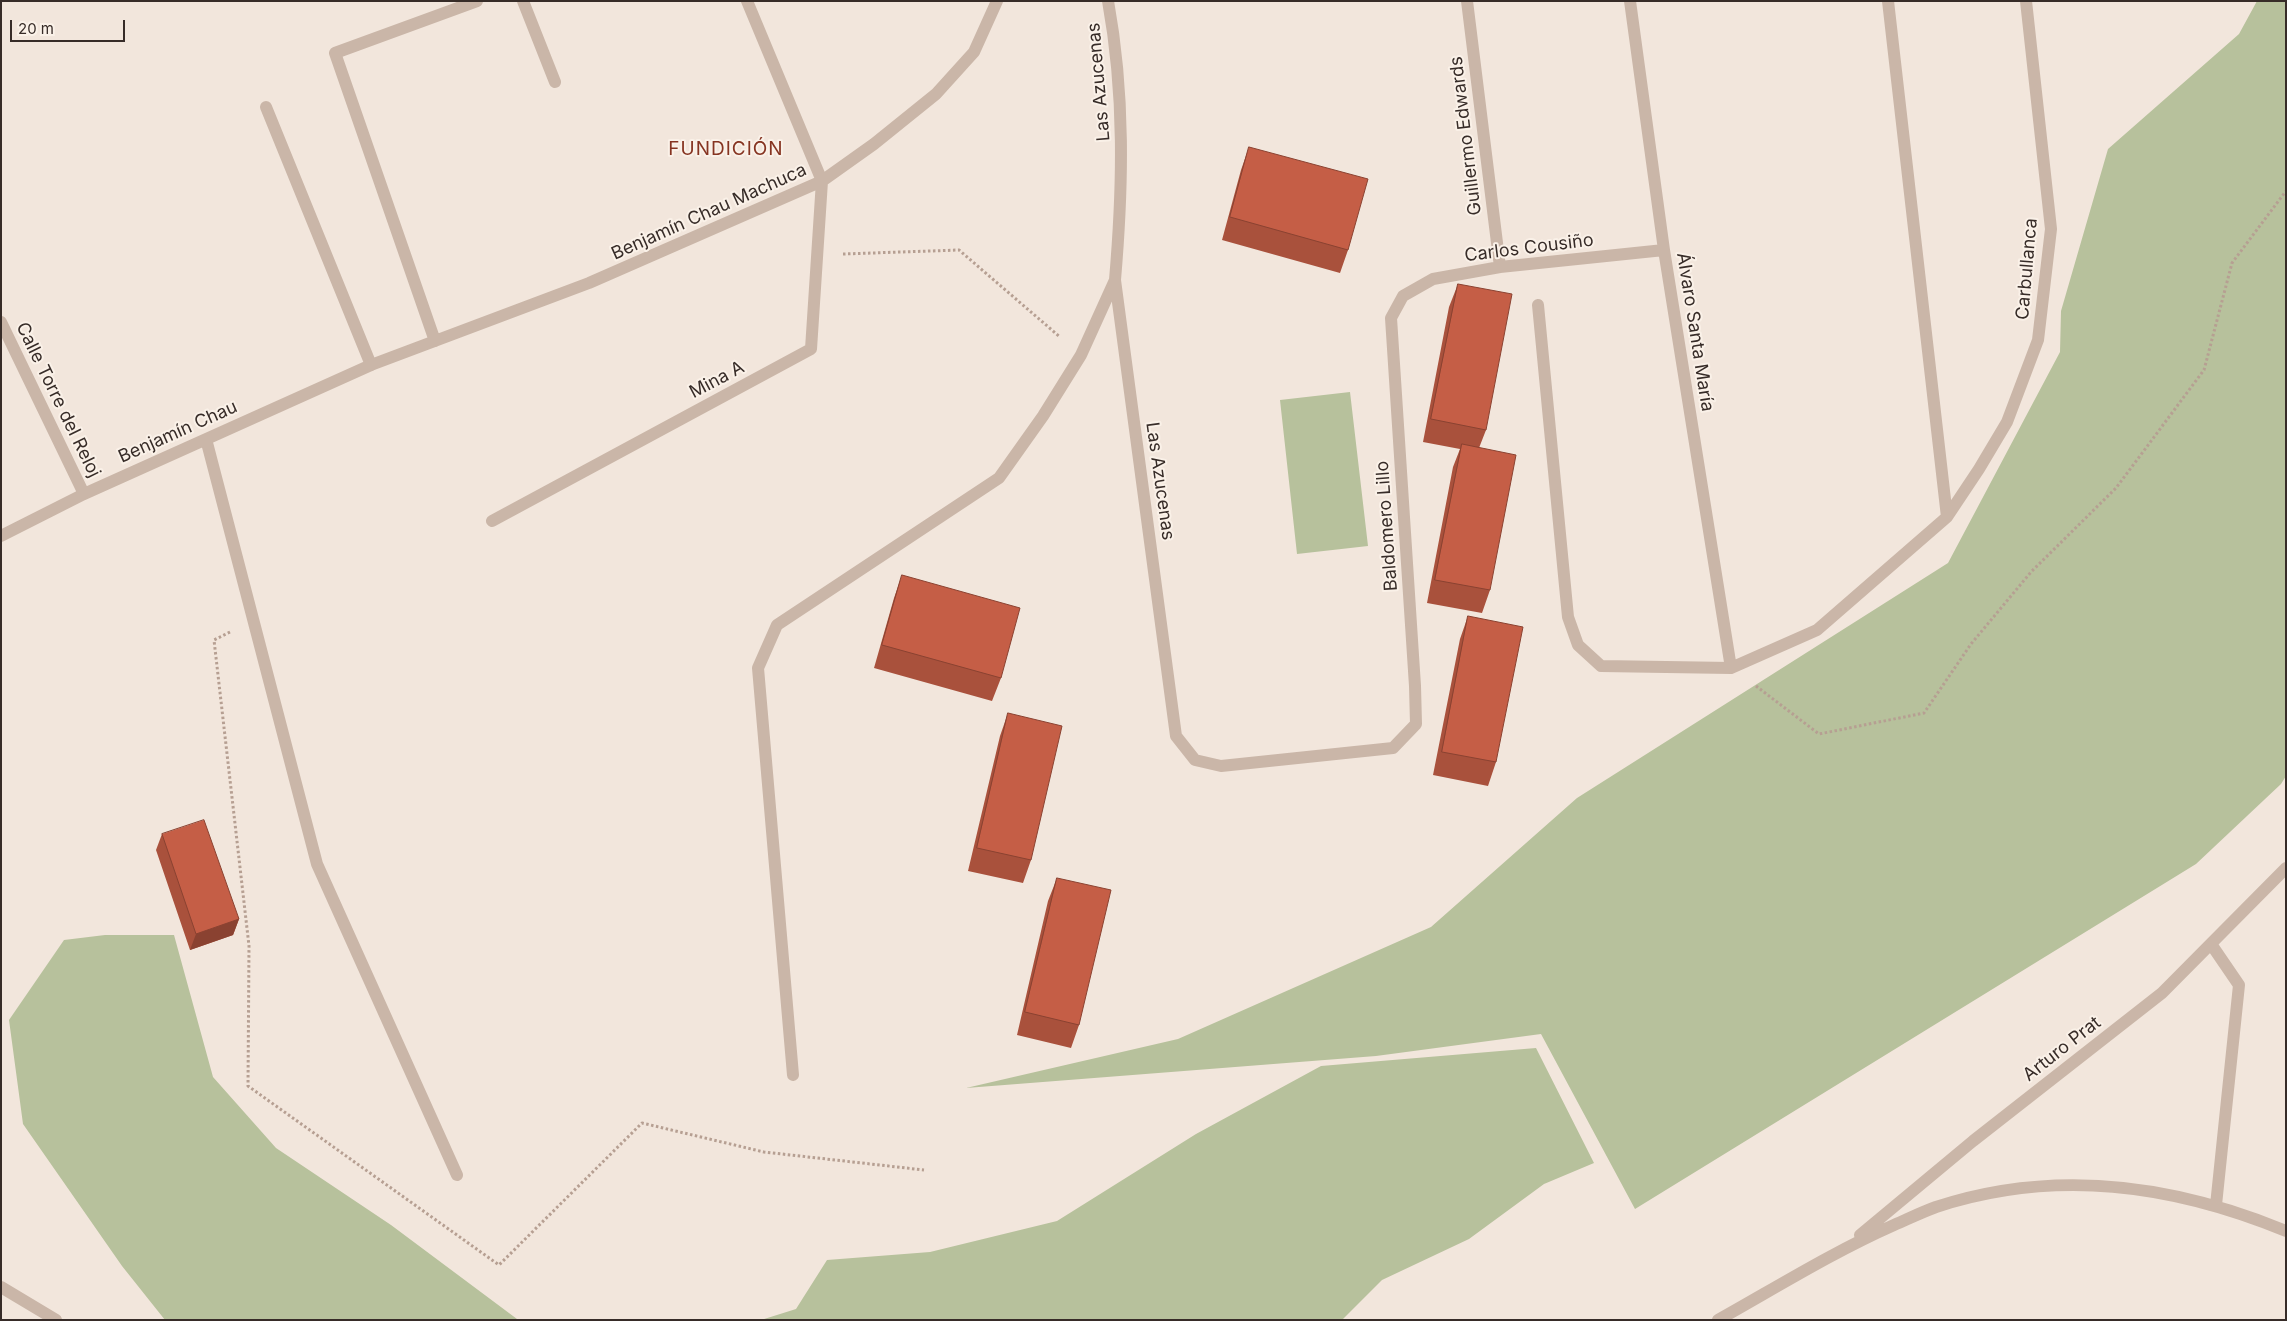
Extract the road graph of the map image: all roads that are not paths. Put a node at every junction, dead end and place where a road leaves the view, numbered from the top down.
1 (478, 1) edge
2 (523, 1) edge
3 (747, 1) edge
4 (997, 1) edge
5 (1108, 1) edge
6 (1468, 1) edge
7 (1630, 1) edge
8 (1888, 1) edge
9 (2026, 1) edge
10 (555, 82) dead end
11 (266, 107) dead end
12 (822, 181) junction
13 (1664, 250) junction
14 (1500, 267) junction
15 (1115, 280) junction
16 (1402, 296) joint
17 (1538, 306) dead end
18 (1, 322) edge
19 (435, 341) junction
20 (371, 365) junction
21 (206, 439) junction
22 (84, 494) junction
23 (1946, 517) junction
24 (492, 521) dead end
25 (1, 536) edge
26 (1731, 668) junction
27 (1393, 748) joint
28 (2286, 868) edge
29 (2211, 944) junction
30 (794, 1075) dead end
31 (457, 1175) dead end
32 (2216, 1205) junction
33 (2286, 1231) edge
34 (1849, 1245) junction
35 (1, 1287) edge
36 (56, 1320) edge
37 (1718, 1320) edge

1 - 19 street
2 - 10 street
3 - 12 street
4 - 12 street, Benjamín Chau Machuca
5 - 15 street, Las Azucenas
6 - 14 street, Guillermo Edwards
7 - 13 street, Álvaro Santa María
8 - 23 street
9 - 23 street, Carbullanca
11 - 20 street
12 - 19 street, Benjamín Chau Machuca
12 - 24 street, Mina A
13 - 14 street, Carlos Cousiño
13 - 26 street, Álvaro Santa María
14 - 16 street, Carlos Cousiño
15 - 27 street, Las Azucenas
15 - 30 street
16 - 27 street, Baldomero Lillo
17 - 26 street
18 - 22 street, Calle Torre del Reloj
19 - 20 street, Benjamín Chau Machuca
20 - 21 street, Benjamín Chau
21 - 22 street, Benjamín Chau
21 - 31 street
22 - 25 street, Benjamín Chau
23 - 26 street, Carbullanca
28 - 29 street, Arturo Prat
29 - 32 street
29 - 34 street, Arturo Prat
32 - 33 street
32 - 34 street
34 - 37 street
35 - 36 street

